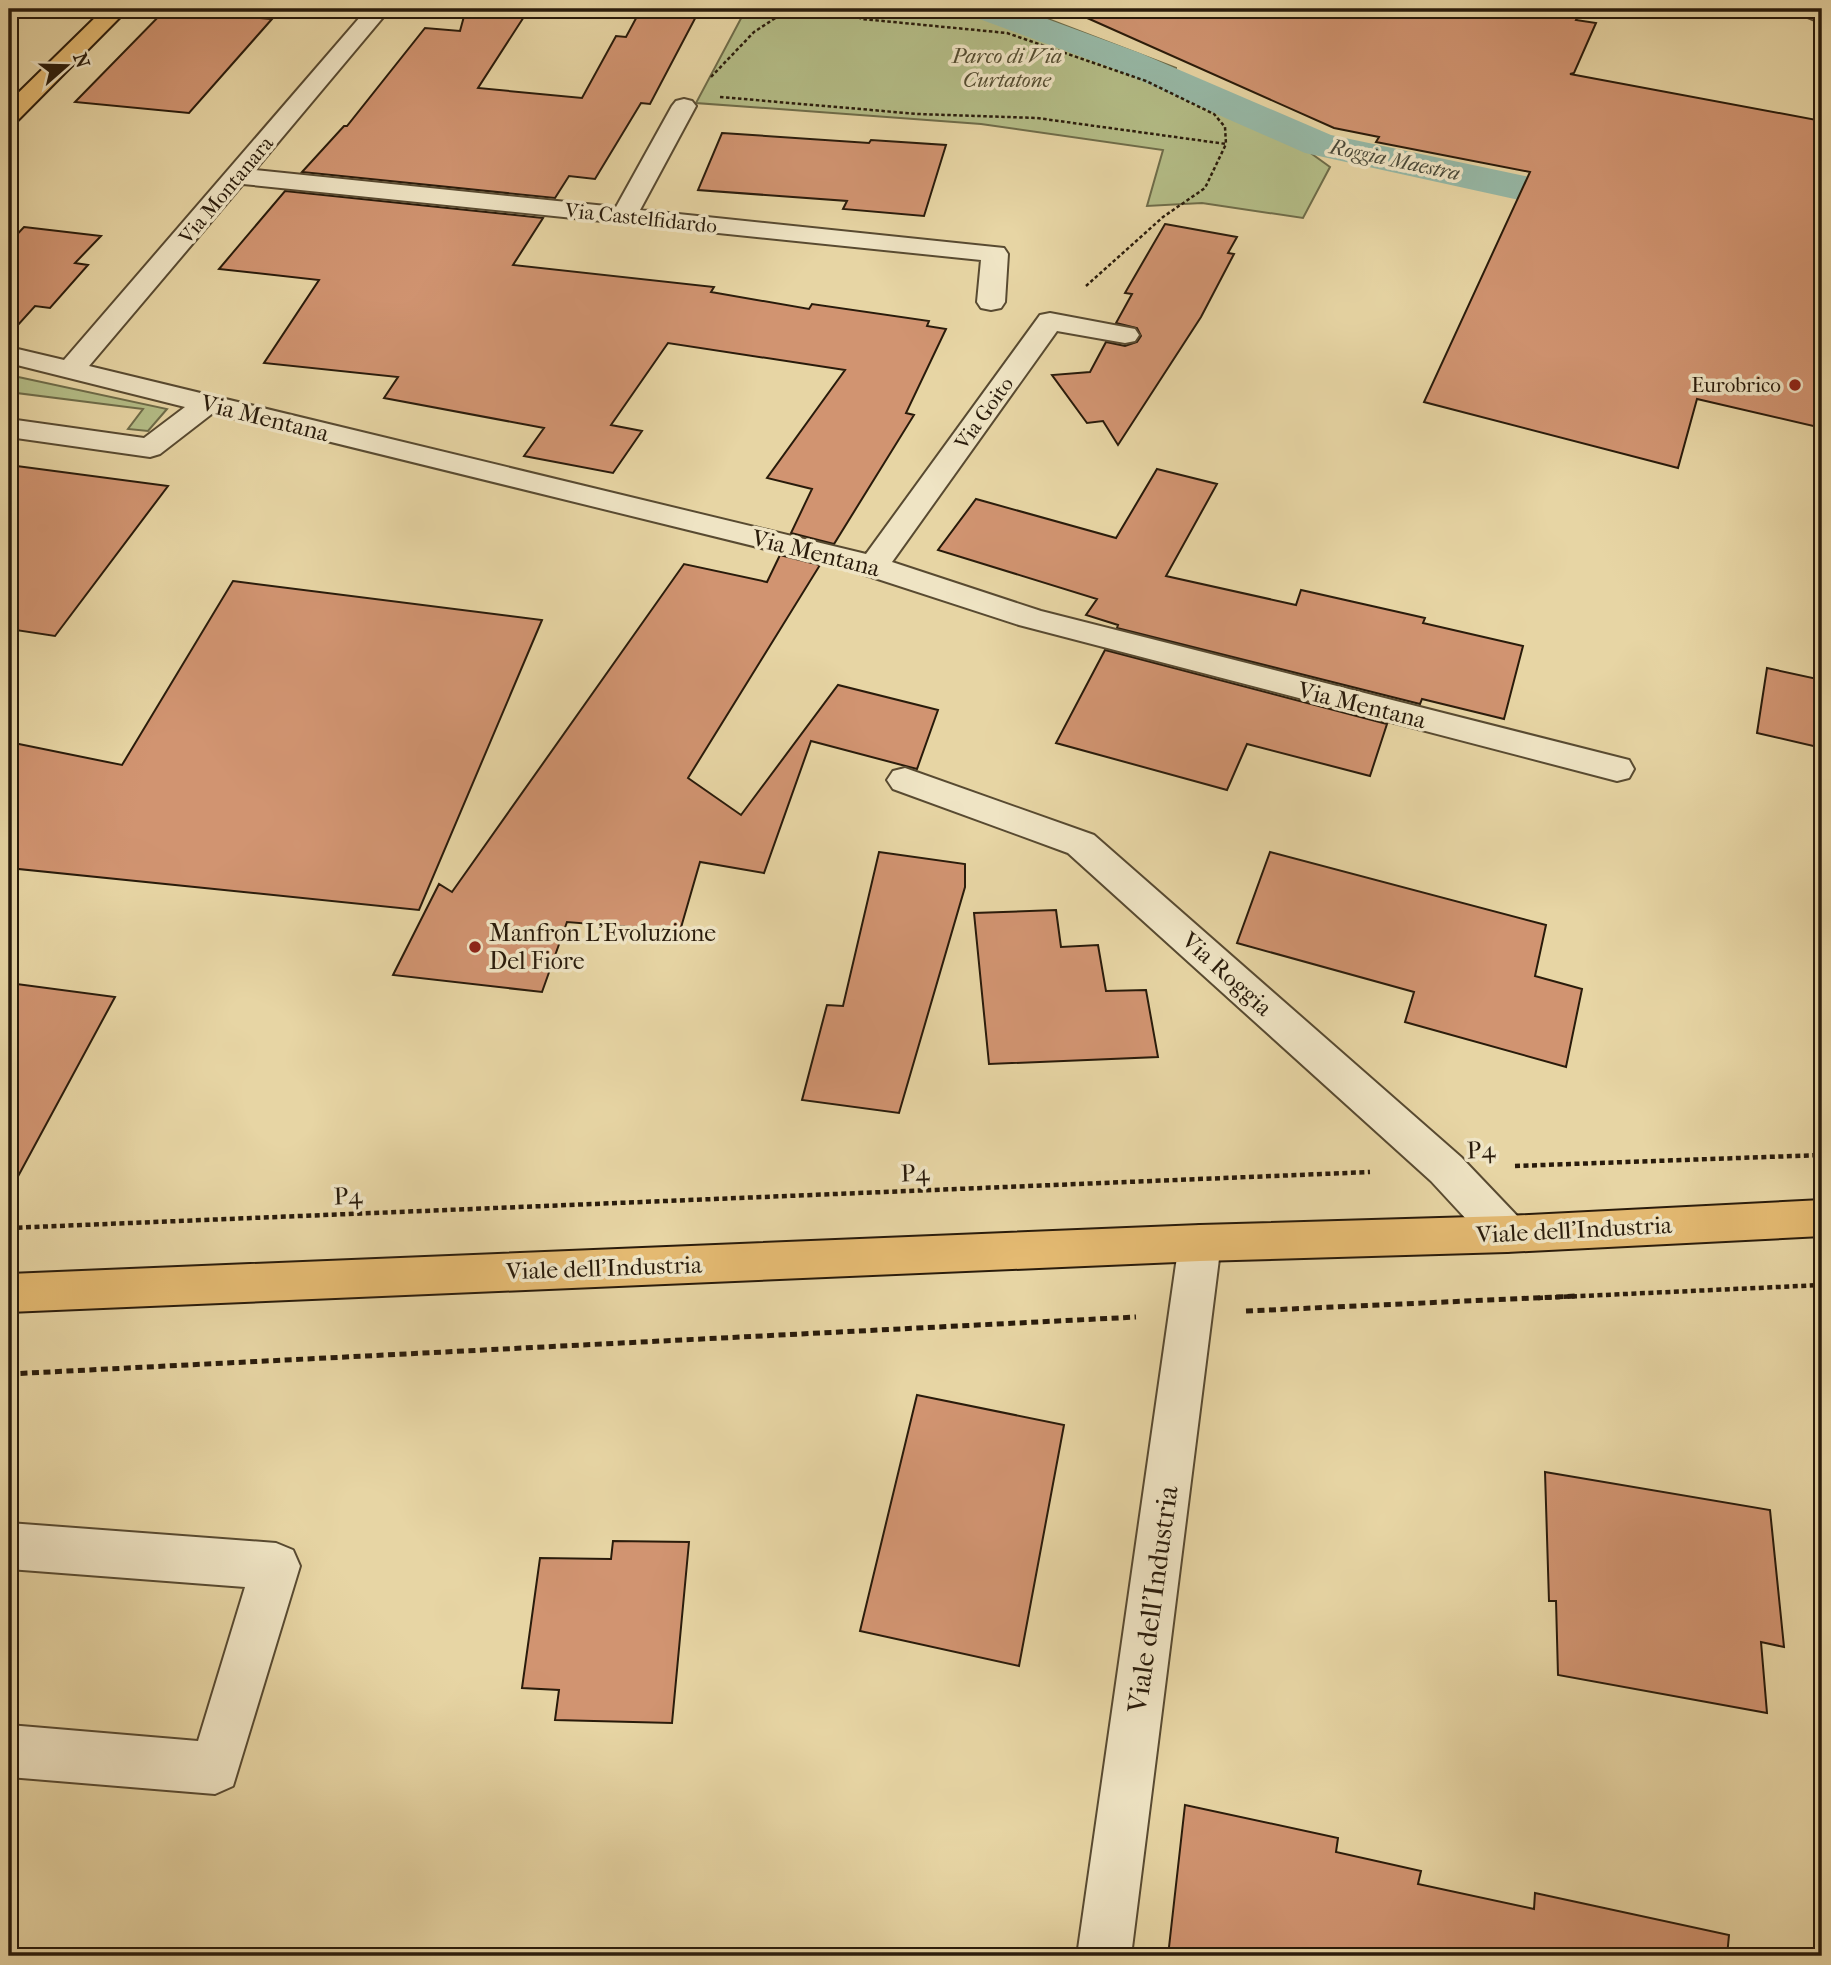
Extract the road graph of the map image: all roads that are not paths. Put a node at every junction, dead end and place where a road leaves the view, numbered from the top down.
1 (117, 9) edge
2 (379, 9) edge
3 (1808, 9) edge
4 (1822, 16) edge
5 (689, 100) road end
6 (9, 115) edge
7 (239, 176) junction
8 (624, 216) junction
9 (990, 302) dead end
10 (1125, 335) dead end
11 (9, 355) edge
12 (71, 370) junction
13 (207, 404) junction
14 (9, 428) edge
15 (873, 566) junction
16 (1617, 769) dead end
17 (905, 780) dead end
18 (1822, 1218) edge
19 (1507, 1234) junction
20 (1200, 1243) junction
21 (9, 1293) edge
22 (9, 1546) edge
23 (9, 1751) edge
24 (1104, 1956) edge

1 - 6 main road
2 - 7 street, Via Montanara
3 - 4 street
5 - 8 street
7 - 8 street, Via Castelfidardo
7 - 12 street, Via Montanara
8 - 9 street, Via Castelfidardo
10 - 15 street, Via Goito
11 - 12 street, Via Mentana
12 - 13 street, Via Mentana
13 - 14 street
13 - 15 street, Via Mentana
15 - 16 street, Via Mentana
17 - 19 street, Via Roggia
18 - 19 main road, Viale dell'Industria
19 - 20 main road, Viale dell'Industria
20 - 21 main road, Viale dell'Industria
20 - 24 street, Viale dell'Industria
22 - 23 street

